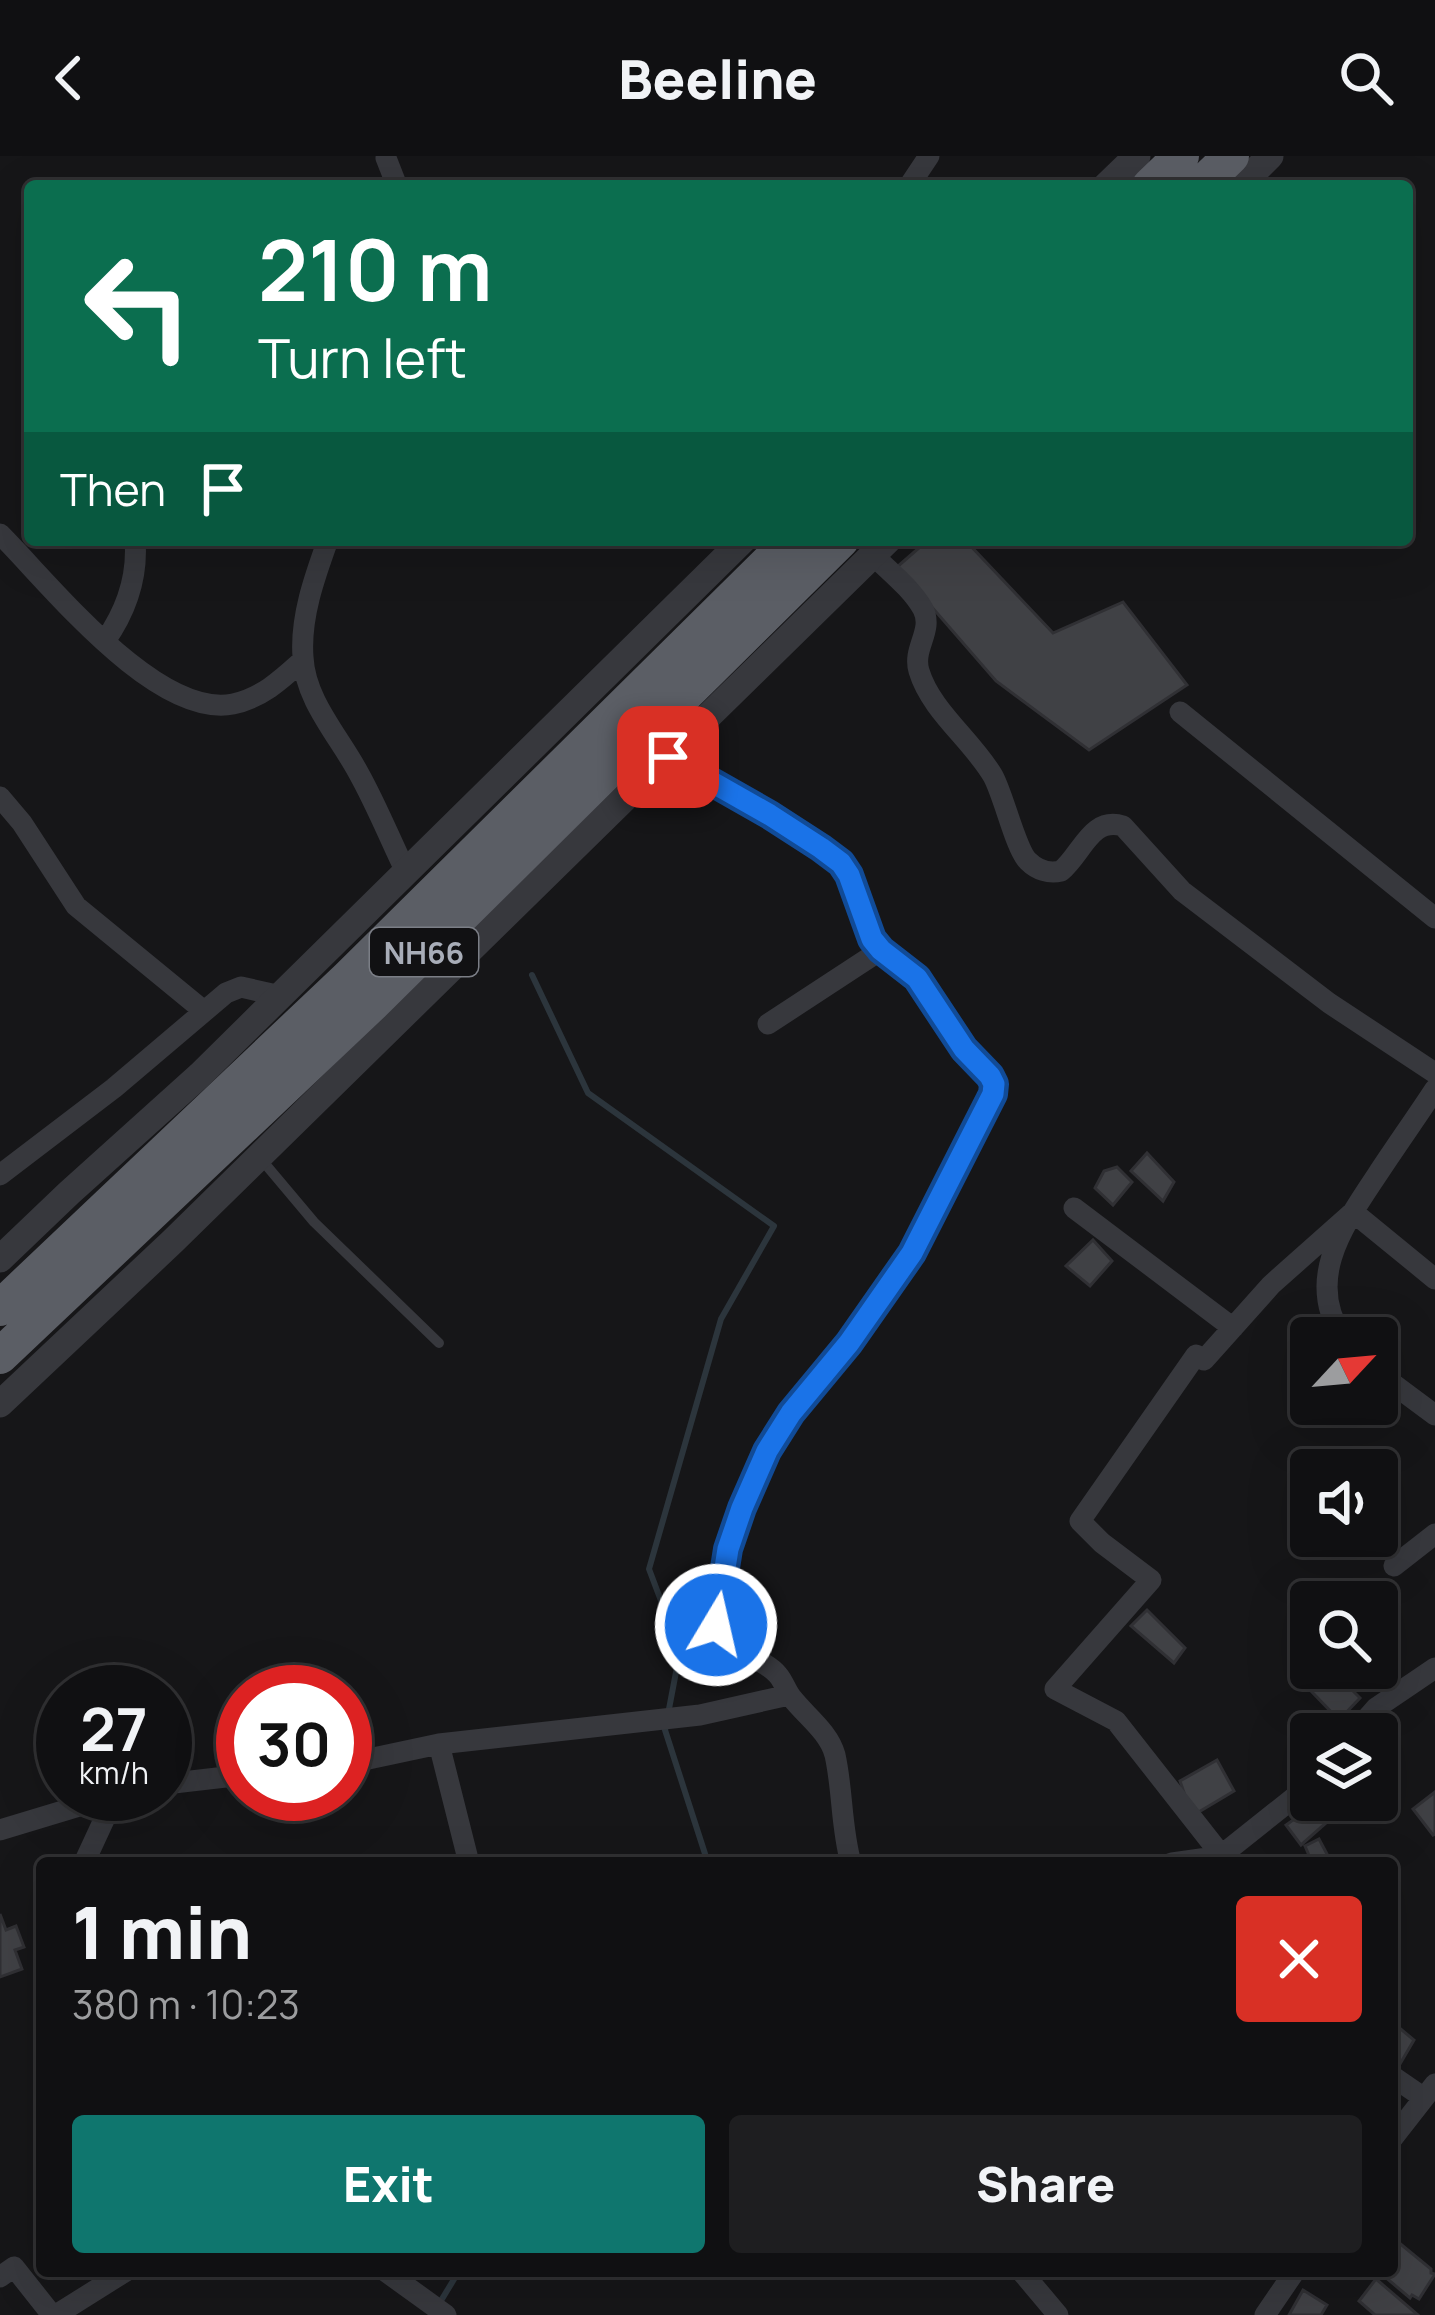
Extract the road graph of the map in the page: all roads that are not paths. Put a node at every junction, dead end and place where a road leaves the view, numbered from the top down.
1 (1137, 156) edge
2 (1181, 156) edge
3 (1231, 156) edge
4 (1270, 156) edge
5 (1112, 180) edge
6 (1156, 180) edge
7 (1206, 180) edge
8 (1246, 180) edge
9 (0, 534) edge
10 (136, 546) edge
11 (326, 546) edge
12 (737, 546) edge
13 (785, 546) edge
14 (866, 546) edge
15 (866, 546) edge
16 (868, 546) edge
17 (105, 640) junction
18 (302, 660) junction
19 (1180, 712) dead end
20 (668, 757) junction
21 (0, 797) edge
22 (406, 872) junction
23 (1435, 918) edge
24 (881, 950) junction
25 (281, 996) junction
26 (204, 1011) junction
27 (768, 1024) dead end
28 (1435, 1073) edge
29 (1435, 1089) edge
30 (259, 1157) junction
31 (0, 1175) edge
32 (1074, 1208) dead end
33 (1353, 1212) junction
34 (0, 1259) edge
35 (1435, 1279) edge
36 (0, 1308) edge
37 (1332, 1317) edge
38 (1233, 1328) junction
39 (439, 1343) dead end
40 (0, 1356) edge
41 (1398, 1388) edge
42 (0, 1404) edge
43 (1435, 1415) edge
44 (1435, 1534) edge
45 (1394, 1566) dead end
46 (1435, 1668) edge
47 (789, 1696) junction
48 (1372, 1713) edge
49 (440, 1744) junction
50 (372, 1758) edge
51 (1290, 1802) edge
52 (36, 1819) edge
53 (104, 1821) edge
54 (0, 1830) edge
55 (87, 1857) edge
56 (468, 1857) edge
57 (849, 1857) edge
58 (1217, 1857) edge
59 (1225, 1857) edge
60 (1398, 2079) edge
61 (1430, 2091) edge
62 (1398, 2131) edge
63 (0, 2277) edge
64 (116, 2277) edge
65 (393, 2277) edge
66 (1026, 2277) edge
67 (1290, 2277) edge
68 (54, 2315) edge
69 (446, 2315) edge
70 (1058, 2315) edge
71 (1265, 2315) edge

1 - 5 street
2 - 6 highway
3 - 7 highway
4 - 8 street
9 - 17 street
10 - 17 street
11 - 18 street
12 - 22 street
13 - 36 highway, NH66
14 - 20 street
15 - 40 highway, NH66
16 - 28 street
17 - 18 street
18 - 22 street
19 - 23 street
20 - 24 street
20 - 30 street
21 - 26 street
22 - 25 street
24 - 27 street
24 - 47 street
25 - 26 street
25 - 34 street
26 - 31 street
29 - 33 street
30 - 39 lane
30 - 42 street
32 - 38 street
33 - 35 street
33 - 37 street
33 - 38 street
38 - 58 street
41 - 43 street
44 - 45 street
46 - 48 street
47 - 49 street
47 - 57 street
49 - 50 street
49 - 56 street
51 - 59 street
52 - 54 street
53 - 55 street
60 - 61 street
61 - 62 street
63 - 68 street
64 - 68 street
65 - 69 street
66 - 70 street
67 - 71 street

